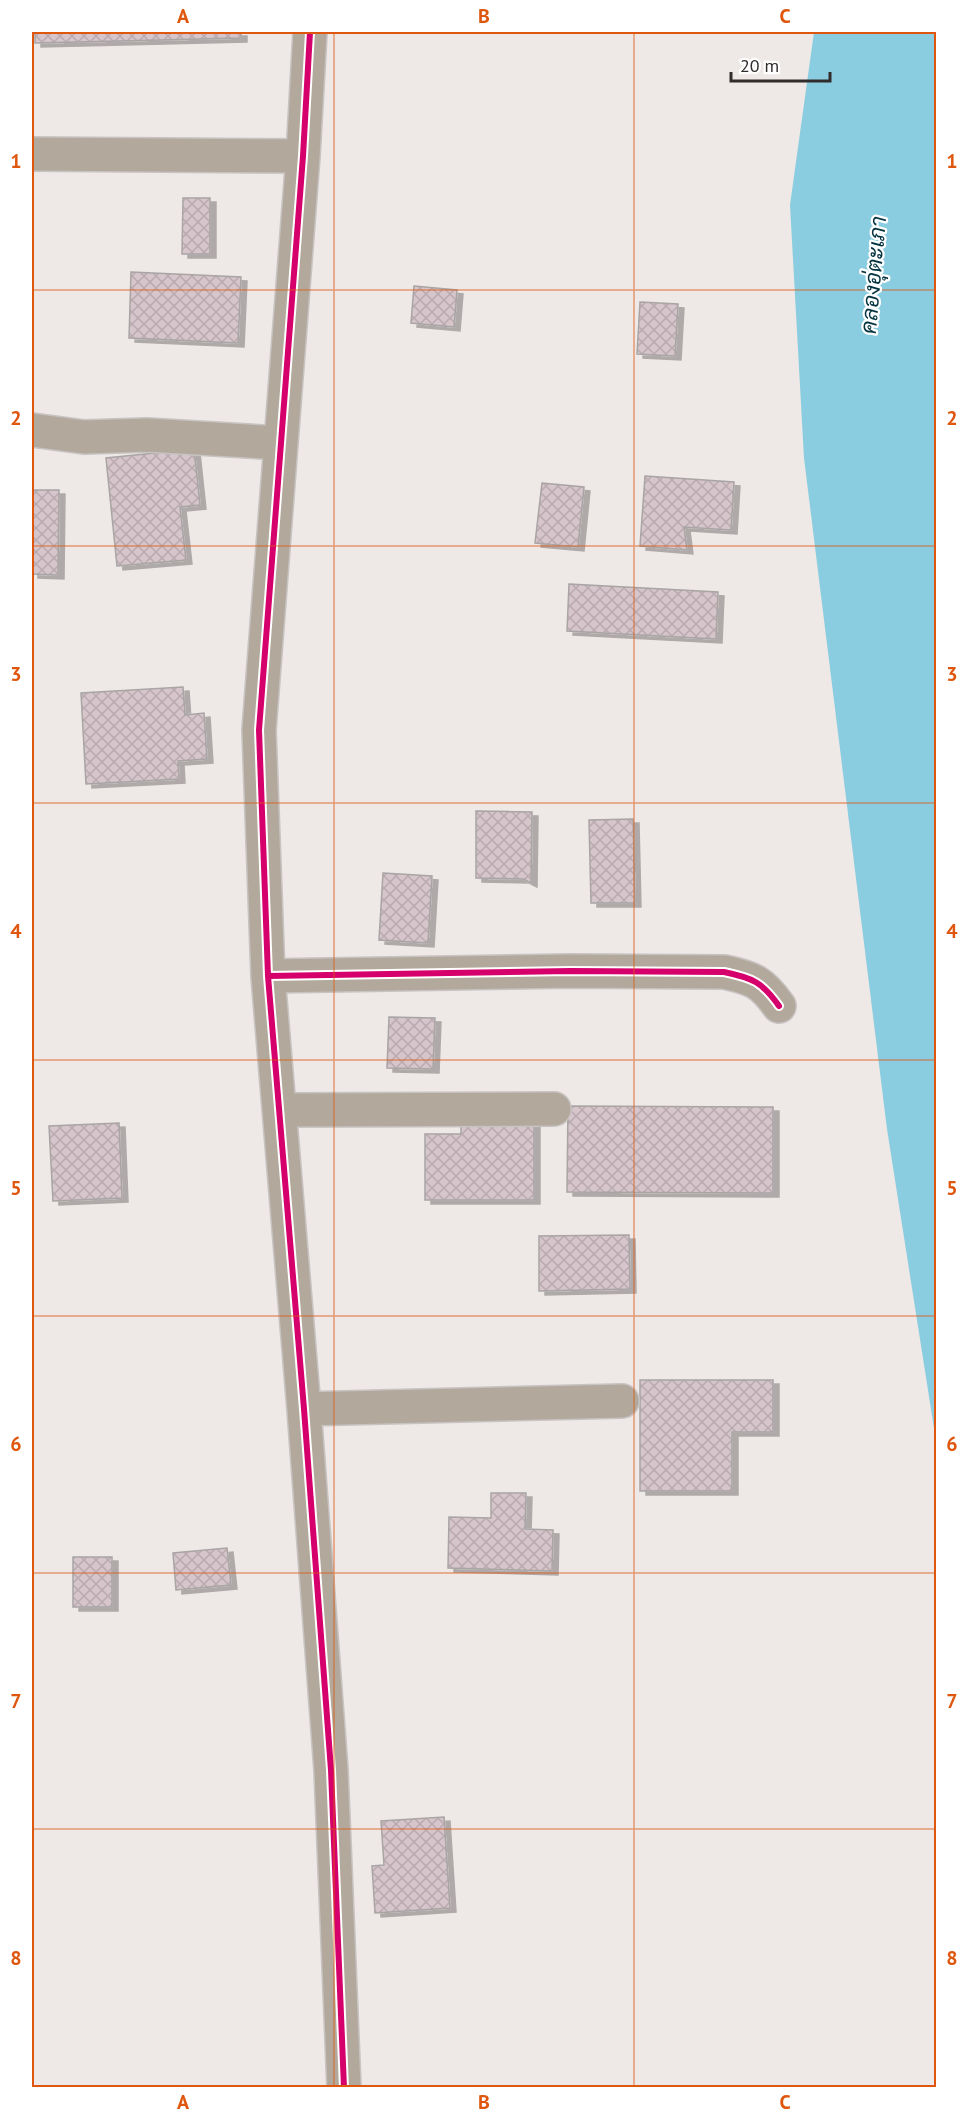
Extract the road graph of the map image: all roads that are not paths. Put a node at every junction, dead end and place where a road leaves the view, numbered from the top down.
1 (310, 32) edge
2 (32, 154) edge
3 (303, 156) junction
4 (32, 430) edge
5 (280, 443) junction
6 (268, 976) junction
7 (779, 1006) dead end
8 (554, 1109) dead end
9 (280, 1110) junction
10 (622, 1401) dead end
11 (304, 1409) junction
12 (344, 2088) edge

1 - 3 street
2 - 3 street
3 - 5 street
4 - 5 street
5 - 6 street
6 - 7 street
6 - 9 street
8 - 9 street
9 - 11 street
10 - 11 street
11 - 12 street

